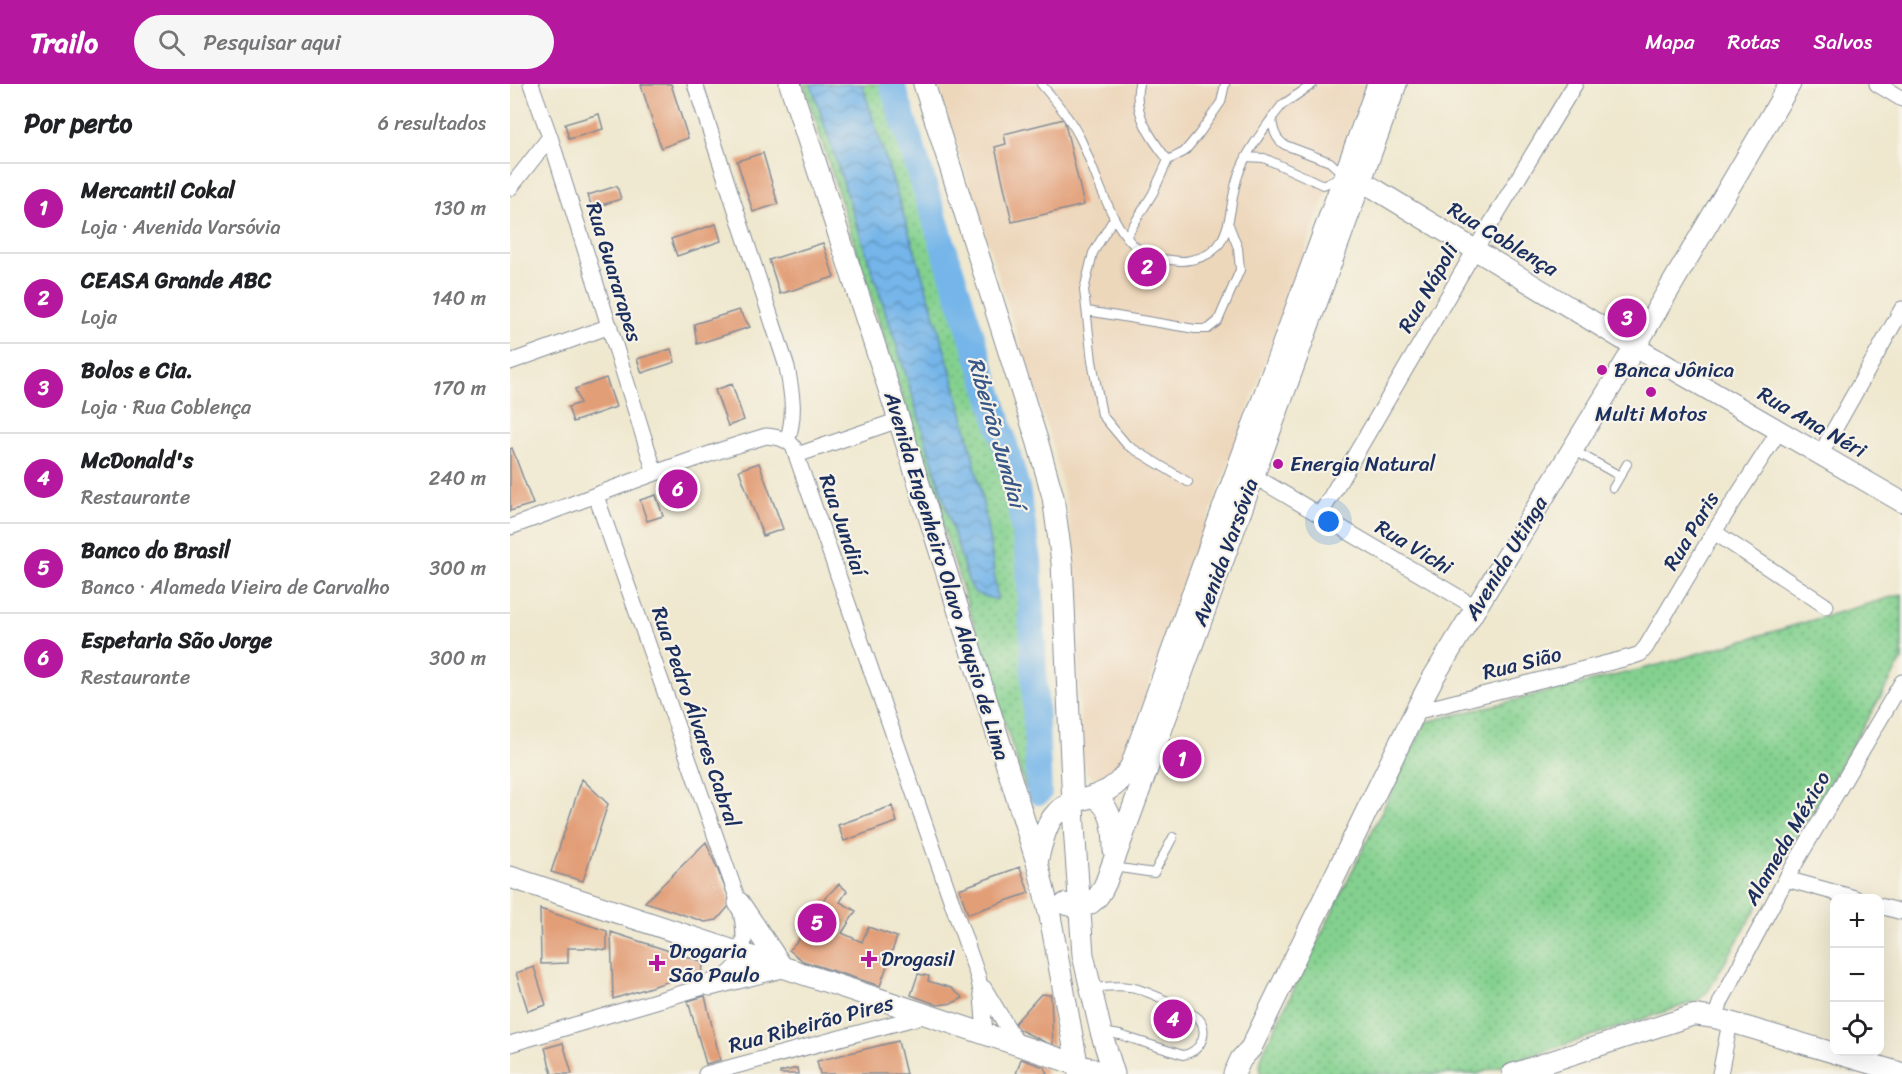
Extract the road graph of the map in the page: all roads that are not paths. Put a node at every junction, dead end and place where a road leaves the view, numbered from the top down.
1 (531, 84) edge
2 (694, 84) edge
3 (790, 84) edge
4 (924, 84) edge
5 (1041, 84) edge
6 (1139, 84) edge
7 (1225, 84) edge
8 (1313, 84) edge
9 (1378, 84) edge
10 (1396, 84) edge
11 (1575, 84) edge
12 (1790, 84) edge
13 (1877, 84) edge
14 (1902, 99) edge
15 (1272, 118) junction
16 (550, 137) junction
17 (1246, 157) junction
18 (1168, 160) junction
19 (1353, 179) junction
20 (510, 188) edge
21 (1114, 218) junction
22 (1228, 225) junction
23 (1126, 237) junction
24 (1474, 250) junction
25 (1902, 309) edge
26 (1087, 311) junction
27 (610, 326) junction
28 (1635, 346) junction
29 (510, 362) edge
30 (899, 420) junction
31 (1779, 431) junction
32 (788, 441) junction
33 (1572, 449) junction
34 (1820, 455) junction
35 (797, 456) junction
36 (1627, 464) dead end
37 (1245, 471) junction
38 (655, 473) junction
39 (1620, 476) junction
40 (1188, 482) dead end
41 (1613, 488) dead end
42 (596, 496) junction
43 (1902, 502) edge
44 (1320, 515) junction
45 (510, 527) edge
46 (1714, 532) junction
47 (1826, 606) dead end
48 (1477, 608) junction
49 (1640, 654) joint
50 (1902, 683) edge
51 (1415, 712) junction
52 (1083, 799) junction
53 (1173, 837) dead end
54 (1037, 862) junction
55 (1113, 864) junction
56 (510, 877) edge
57 (1786, 879) junction
58 (1046, 891) junction
59 (1840, 894) edge
60 (739, 903) junction
61 (1079, 906) junction
62 (1884, 907) edge
63 (1902, 912) edge
64 (742, 954) junction
65 (782, 967) junction
66 (978, 977) junction
67 (710, 985) junction
68 (1090, 988) junction
69 (926, 1015) junction
70 (1723, 1020) junction
71 (1101, 1032) junction
72 (985, 1034) junction
73 (510, 1044) edge
74 (1018, 1046) junction
75 (1251, 1048) junction
76 (1075, 1071) edge
77 (1902, 1073) edge
78 (706, 1074) edge
79 (1106, 1074) edge
80 (1114, 1074) edge
81 (1234, 1074) edge
82 (1252, 1074) edge
83 (1512, 1074) edge
84 (1720, 1074) edge

1 - 16 street, Rua Guararapes
2 - 32 street
3 - 30 main road, Avenida Engenheiro Olavo Alaysio de Lima
4 - 52 main road
5 - 21 lane
6 - 18 lane
7 - 18 lane
8 - 15 lane
9 - 19 main road, Avenida Varsóvia
10 - 19 main road, Avenida Varsóvia
11 - 24 street, Rua Nápoli
12 - 28 main road, Avenida Utinga
13 - 14 street
15 - 17 lane
15 - 19 lane
16 - 20 street
16 - 27 street, Rua Guararapes
17 - 19 lane
17 - 22 lane
18 - 23 lane
19 - 24 street, Rua Coblença
19 - 37 main road, Avenida Varsóvia
21 - 23 lane
21 - 26 lane
22 - 23 lane
22 - 26 lane
24 - 28 street, Rua Coblença
24 - 44 street, Rua Nápoli
25 - 34 street
26 - 40 lane
27 - 29 street
27 - 38 street, Rua Guararapes
28 - 31 street, Rua Ana Néri
28 - 33 main road, Avenida Utinga
30 - 35 street
30 - 54 main road, Avenida Engenheiro Olavo Alaysio de Lima
31 - 34 street, Rua Ana Néri
31 - 46 street, Rua Paris
32 - 35 street, Rua Jundiaí
32 - 38 street
33 - 39 lane
33 - 48 main road, Avenida Utinga
34 - 43 street, Rua Ana Néri
35 - 66 street, Rua Jundiaí
36 - 39 lane
37 - 44 street, Rua Vichi
37 - 52 main road, Avenida Varsóvia
37 - 55 main road, Avenida Varsóvia
38 - 42 street
39 - 41 lane
42 - 45 street
42 - 60 street, Rua Pedro Álvares Cabral
44 - 48 street, Rua Vichi
46 - 47 street
46 - 49 street, Rua Paris
48 - 51 main road, Avenida Utinga
49 - 51 street, Rua Sião
50 - 57 street, Alameda México
51 - 75 main road, Avenida Utinga
52 - 54 main road, Avenida Varsóvia
52 - 55 main road
52 - 61 main road
53 - 55 lane
54 - 58 main road, Avenida Engenheiro Olavo Alaysio de Lima
55 - 61 main road, Avenida Varsóvia
56 - 64 main road
57 - 59 street
57 - 70 street, Alameda México
58 - 61 main road
58 - 76 main road, Avenida Engenheiro Olavo Alaysio de Lima
60 - 64 street, Rua Pedro Álvares Cabral
60 - 65 main road
61 - 68 main road
62 - 63 street
64 - 65 main road
64 - 67 street
65 - 67 main road
65 - 69 main road
66 - 72 street, Rua Jundiaí
66 - 74 street, Rua Jundiaí
67 - 73 street
68 - 71 main road
68 - 71 lane
69 - 72 main road
69 - 78 street, Rua Ribeirão Pires
70 - 77 street
70 - 83 street
70 - 84 street, Alameda México
71 - 80 main road
72 - 74 main road
74 - 76 main road
75 - 81 main road, Avenida Utinga
75 - 82 main road, Avenida Utinga
76 - 79 main road

